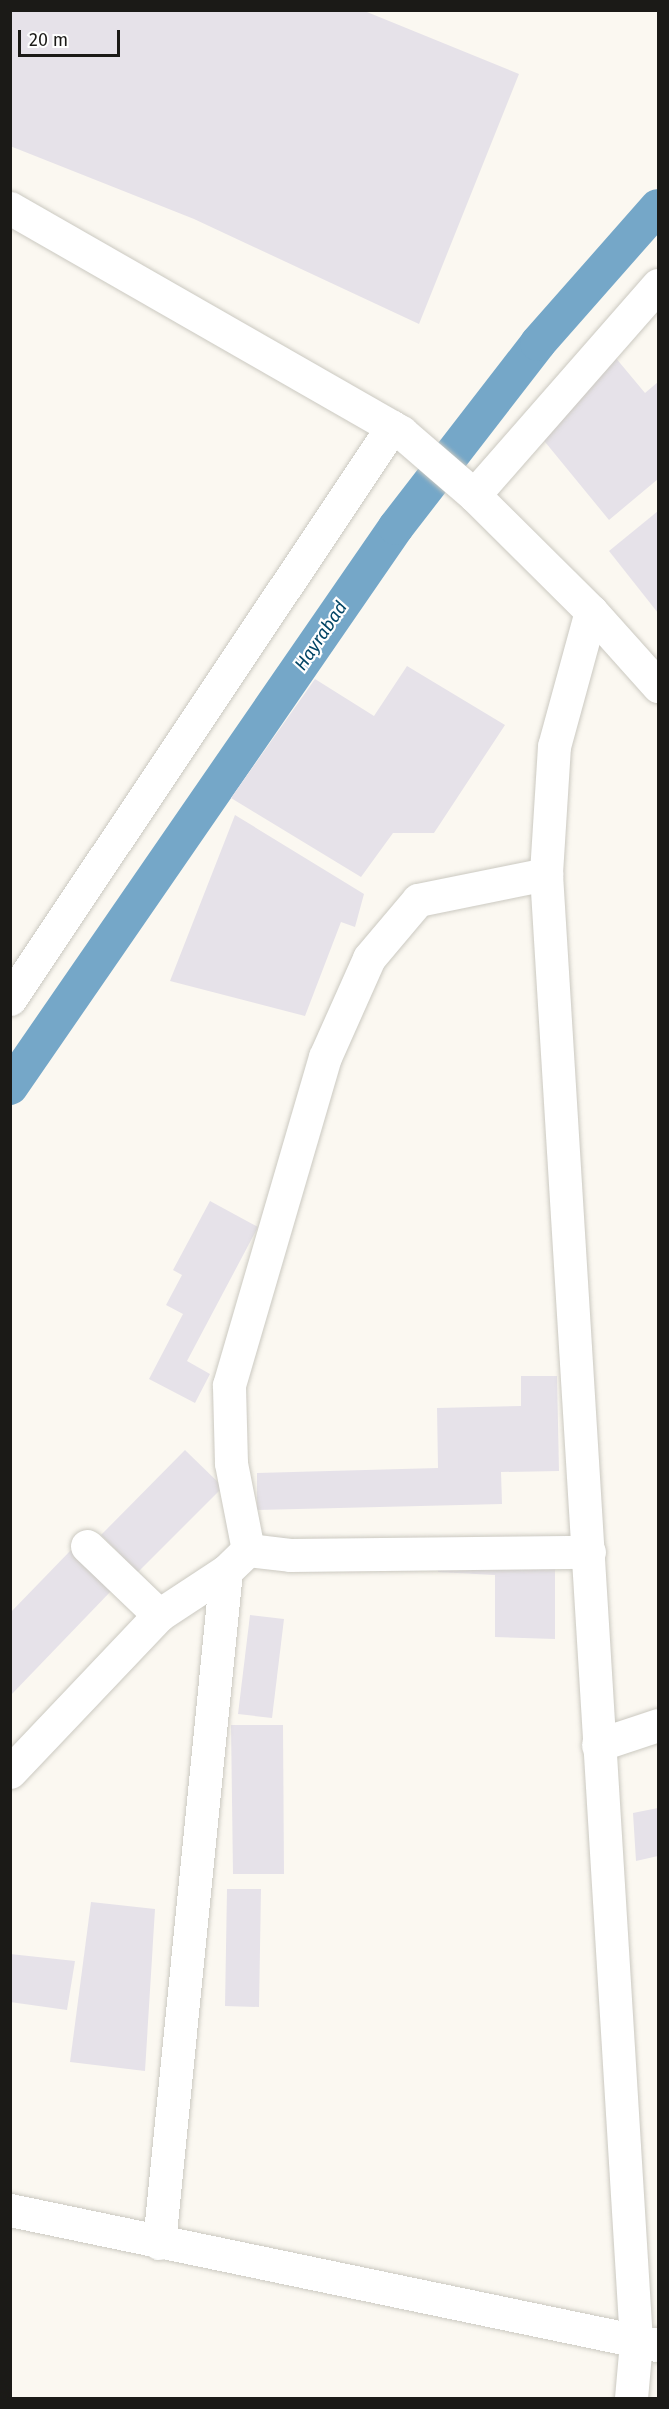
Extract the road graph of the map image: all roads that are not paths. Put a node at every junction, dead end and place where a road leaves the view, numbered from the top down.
1 (10, 208) edge
2 (658, 285) edge
3 (396, 430) junction
4 (468, 491) junction
5 (591, 611) junction
6 (658, 686) edge
7 (546, 874) junction
8 (10, 999) edge
9 (87, 1546) dead end
10 (589, 1552) junction
11 (237, 1560) junction
12 (159, 1615) junction
13 (658, 1725) edge
14 (598, 1745) junction
15 (11, 1770) edge
16 (10, 2210) edge
17 (159, 2243) junction
18 (647, 2344) edge
19 (631, 2398) edge

1 - 3 street
2 - 4 street
3 - 4 street
3 - 8 street
4 - 5 street
5 - 6 street
5 - 7 street
7 - 10 street
7 - 11 street
9 - 12 street
10 - 11 street
10 - 14 street
11 - 12 street
11 - 17 street
12 - 15 street
13 - 14 street
14 - 18 street
16 - 17 street
17 - 18 street
18 - 19 street

